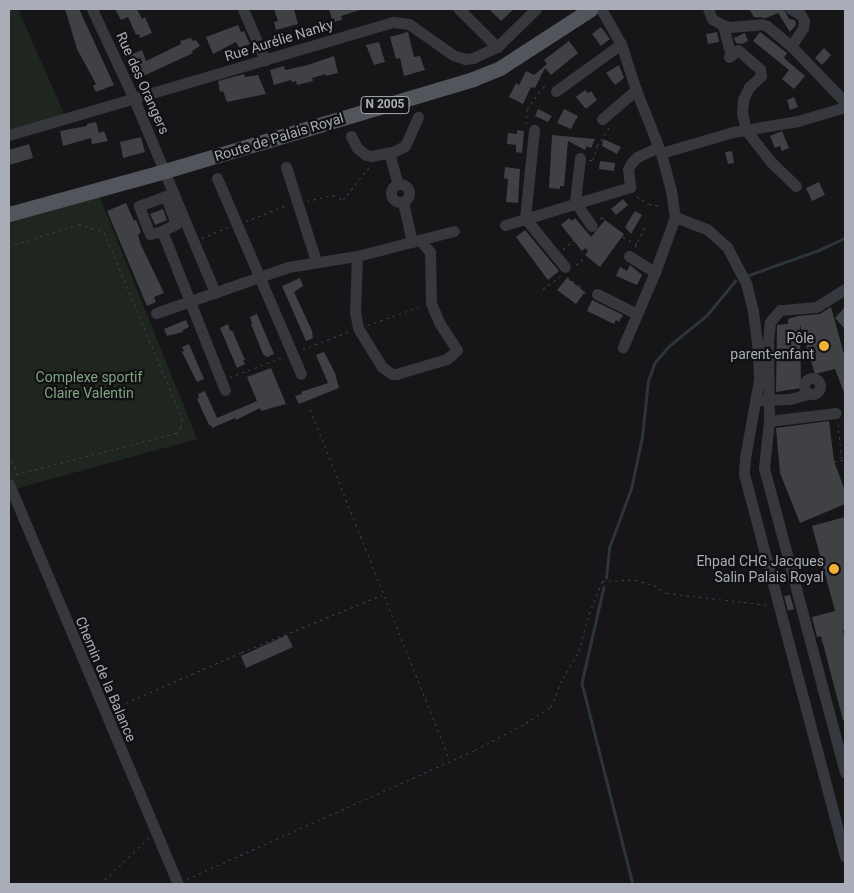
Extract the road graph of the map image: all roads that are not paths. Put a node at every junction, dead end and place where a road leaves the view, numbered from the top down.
1 (92, 9) edge
2 (243, 9) edge
3 (460, 9) edge
4 (536, 9) edge
5 (591, 9) edge
6 (601, 9) edge
7 (708, 9) edge
8 (791, 9) edge
9 (722, 25) junction
10 (621, 44) junction
11 (497, 46) junction
12 (791, 46) junction
13 (265, 60) junction
14 (636, 90) junction
15 (556, 91) road end
16 (134, 99) junction
17 (845, 102) edge
18 (845, 107) edge
19 (418, 118) dead end
20 (602, 119) road end
21 (534, 130) road end
22 (746, 130) junction
23 (9, 135) edge
24 (351, 136) dead end
25 (660, 150) junction
26 (389, 153) junction
27 (580, 158) road end
28 (286, 167) dead end
29 (165, 171) junction
30 (217, 178) dead end
31 (796, 186) dead end
32 (575, 202) junction
33 (674, 211) junction
34 (9, 214) edge
35 (525, 218) junction
36 (505, 225) dead end
37 (592, 226) road end
38 (162, 231) dead end
39 (454, 231) dead end
40 (416, 241) junction
41 (356, 256) junction
42 (629, 256) road end
43 (316, 261) junction
44 (563, 271) road end
45 (655, 272) junction
46 (260, 276) junction
47 (845, 289) edge
48 (215, 292) junction
49 (597, 294) road end
50 (189, 301) junction
51 (156, 313) dead end
52 (637, 314) junction
53 (624, 346) dead end
54 (300, 374) dead end
55 (224, 385) road end
56 (808, 394) dead end
57 (756, 400) junction
58 (768, 401) junction
59 (836, 413) road end
60 (769, 421) junction
61 (9, 484) edge
62 (796, 588) junction
63 (775, 594) junction
64 (845, 772) edge
65 (845, 857) edge
66 (178, 884) edge

1 - 16 street, Rue des Orangers
2 - 13 street
3 - 11 street
4 - 11 street, Rue Aurélie Nanky
5 - 29 main road, Route de Palais Royal / N 2005
6 - 10 street
7 - 9 street
8 - 12 street
9 - 12 street
9 - 22 street
10 - 14 street
10 - 15 street
11 - 13 street, Rue Aurélie Nanky
12 - 17 street
13 - 16 street, Rue Aurélie Nanky
14 - 20 street
14 - 25 street
16 - 23 street, Rue Aurélie Nanky
16 - 29 street, Rue des Orangers
18 - 22 street
19 - 26 street
21 - 35 street
22 - 25 street
22 - 31 street
24 - 26 street
25 - 32 street
25 - 33 street
26 - 40 street
27 - 32 street
28 - 43 street
29 - 34 main road, Route de Palais Royal / N 2005
29 - 48 street, Rue des Orangers
30 - 46 street
32 - 35 street
32 - 37 street
33 - 45 street
33 - 57 street
35 - 36 street
35 - 44 street
38 - 50 street
39 - 40 street
40 - 41 street
40 - 41 street
41 - 43 street
42 - 45 street
43 - 46 street
45 - 52 street
46 - 48 street
46 - 54 street
47 - 58 street
48 - 50 street
49 - 52 street
50 - 51 street
50 - 55 street
52 - 53 street
56 - 58 street
57 - 58 street
57 - 63 street
58 - 60 street
59 - 60 street
60 - 62 street
61 - 66 street, Chemin de la Balance
62 - 63 street
62 - 64 street
63 - 65 street

